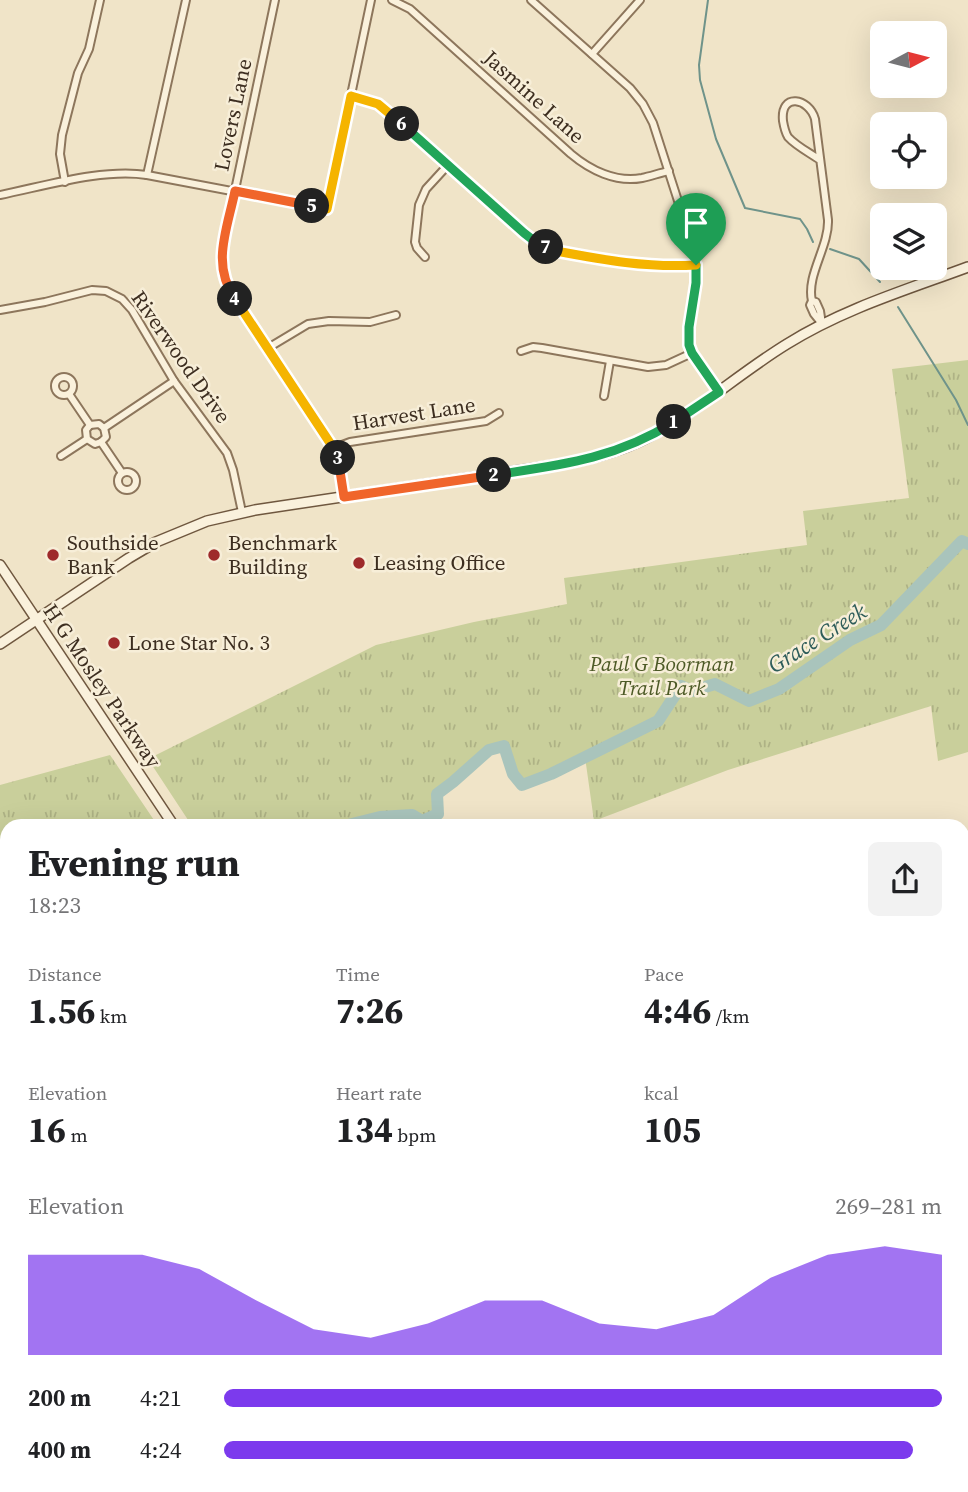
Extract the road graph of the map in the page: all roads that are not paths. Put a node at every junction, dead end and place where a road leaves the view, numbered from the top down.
1 (100, 0) edge
2 (186, 0) edge
3 (275, 0) edge
4 (371, 0) edge
5 (392, 0) edge
6 (531, 0) edge
7 (640, 0) edge
8 (592, 54) junction
9 (351, 96) junction
10 (820, 160) junction
11 (448, 164) junction
12 (669, 171) junction
13 (147, 175) junction
14 (65, 182) junction
15 (235, 191) junction
16 (0, 195) edge
17 (425, 257) dead end
18 (696, 265) junction
19 (968, 267) edge
20 (0, 310) edge
21 (396, 315) dead end
22 (822, 324) junction
23 (268, 348) junction
24 (521, 351) dead end
25 (692, 353) junction
26 (610, 361) junction
27 (174, 381) junction
28 (719, 392) junction
29 (69, 394) dead end
30 (604, 396) dead end
31 (499, 413) dead end
32 (90, 425) junction
33 (104, 428) junction
34 (87, 439) junction
35 (101, 442) junction
36 (334, 449) junction
37 (61, 456) dead end
38 (122, 473) dead end
39 (344, 497) junction
40 (242, 512) junction
41 (0, 565) edge
42 (36, 619) junction
43 (0, 644) edge
44 (169, 819) edge

1 - 14 street
2 - 13 street
3 - 15 street, Lovers Lane
4 - 9 street
5 - 12 street, Jasmine Lane
6 - 8 street
7 - 8 street
8 - 12 street
9 - 11 street
9 - 15 street
10 - 10 street
10 - 22 street
11 - 17 street
11 - 18 street
12 - 18 street
13 - 14 street
13 - 15 street
14 - 16 street
15 - 23 street, Lovers Lane
18 - 25 street
19 - 22 main road
20 - 27 street, Riverwood Drive
21 - 23 street
22 - 28 main road
23 - 36 street, Lovers Lane
24 - 26 street
25 - 26 street
25 - 28 street
26 - 30 street
27 - 33 street
27 - 40 street, Riverwood Drive
28 - 39 main road
29 - 32 street
31 - 36 street, Harvest Lane
32 - 33 street
32 - 34 street
33 - 35 street
34 - 35 street
34 - 37 street
35 - 38 street
36 - 39 street, Lovers Lane
39 - 40 main road
40 - 42 main road
41 - 42 main road, H G Mosley Parkway
42 - 43 main road
42 - 44 main road, H G Mosley Parkway

